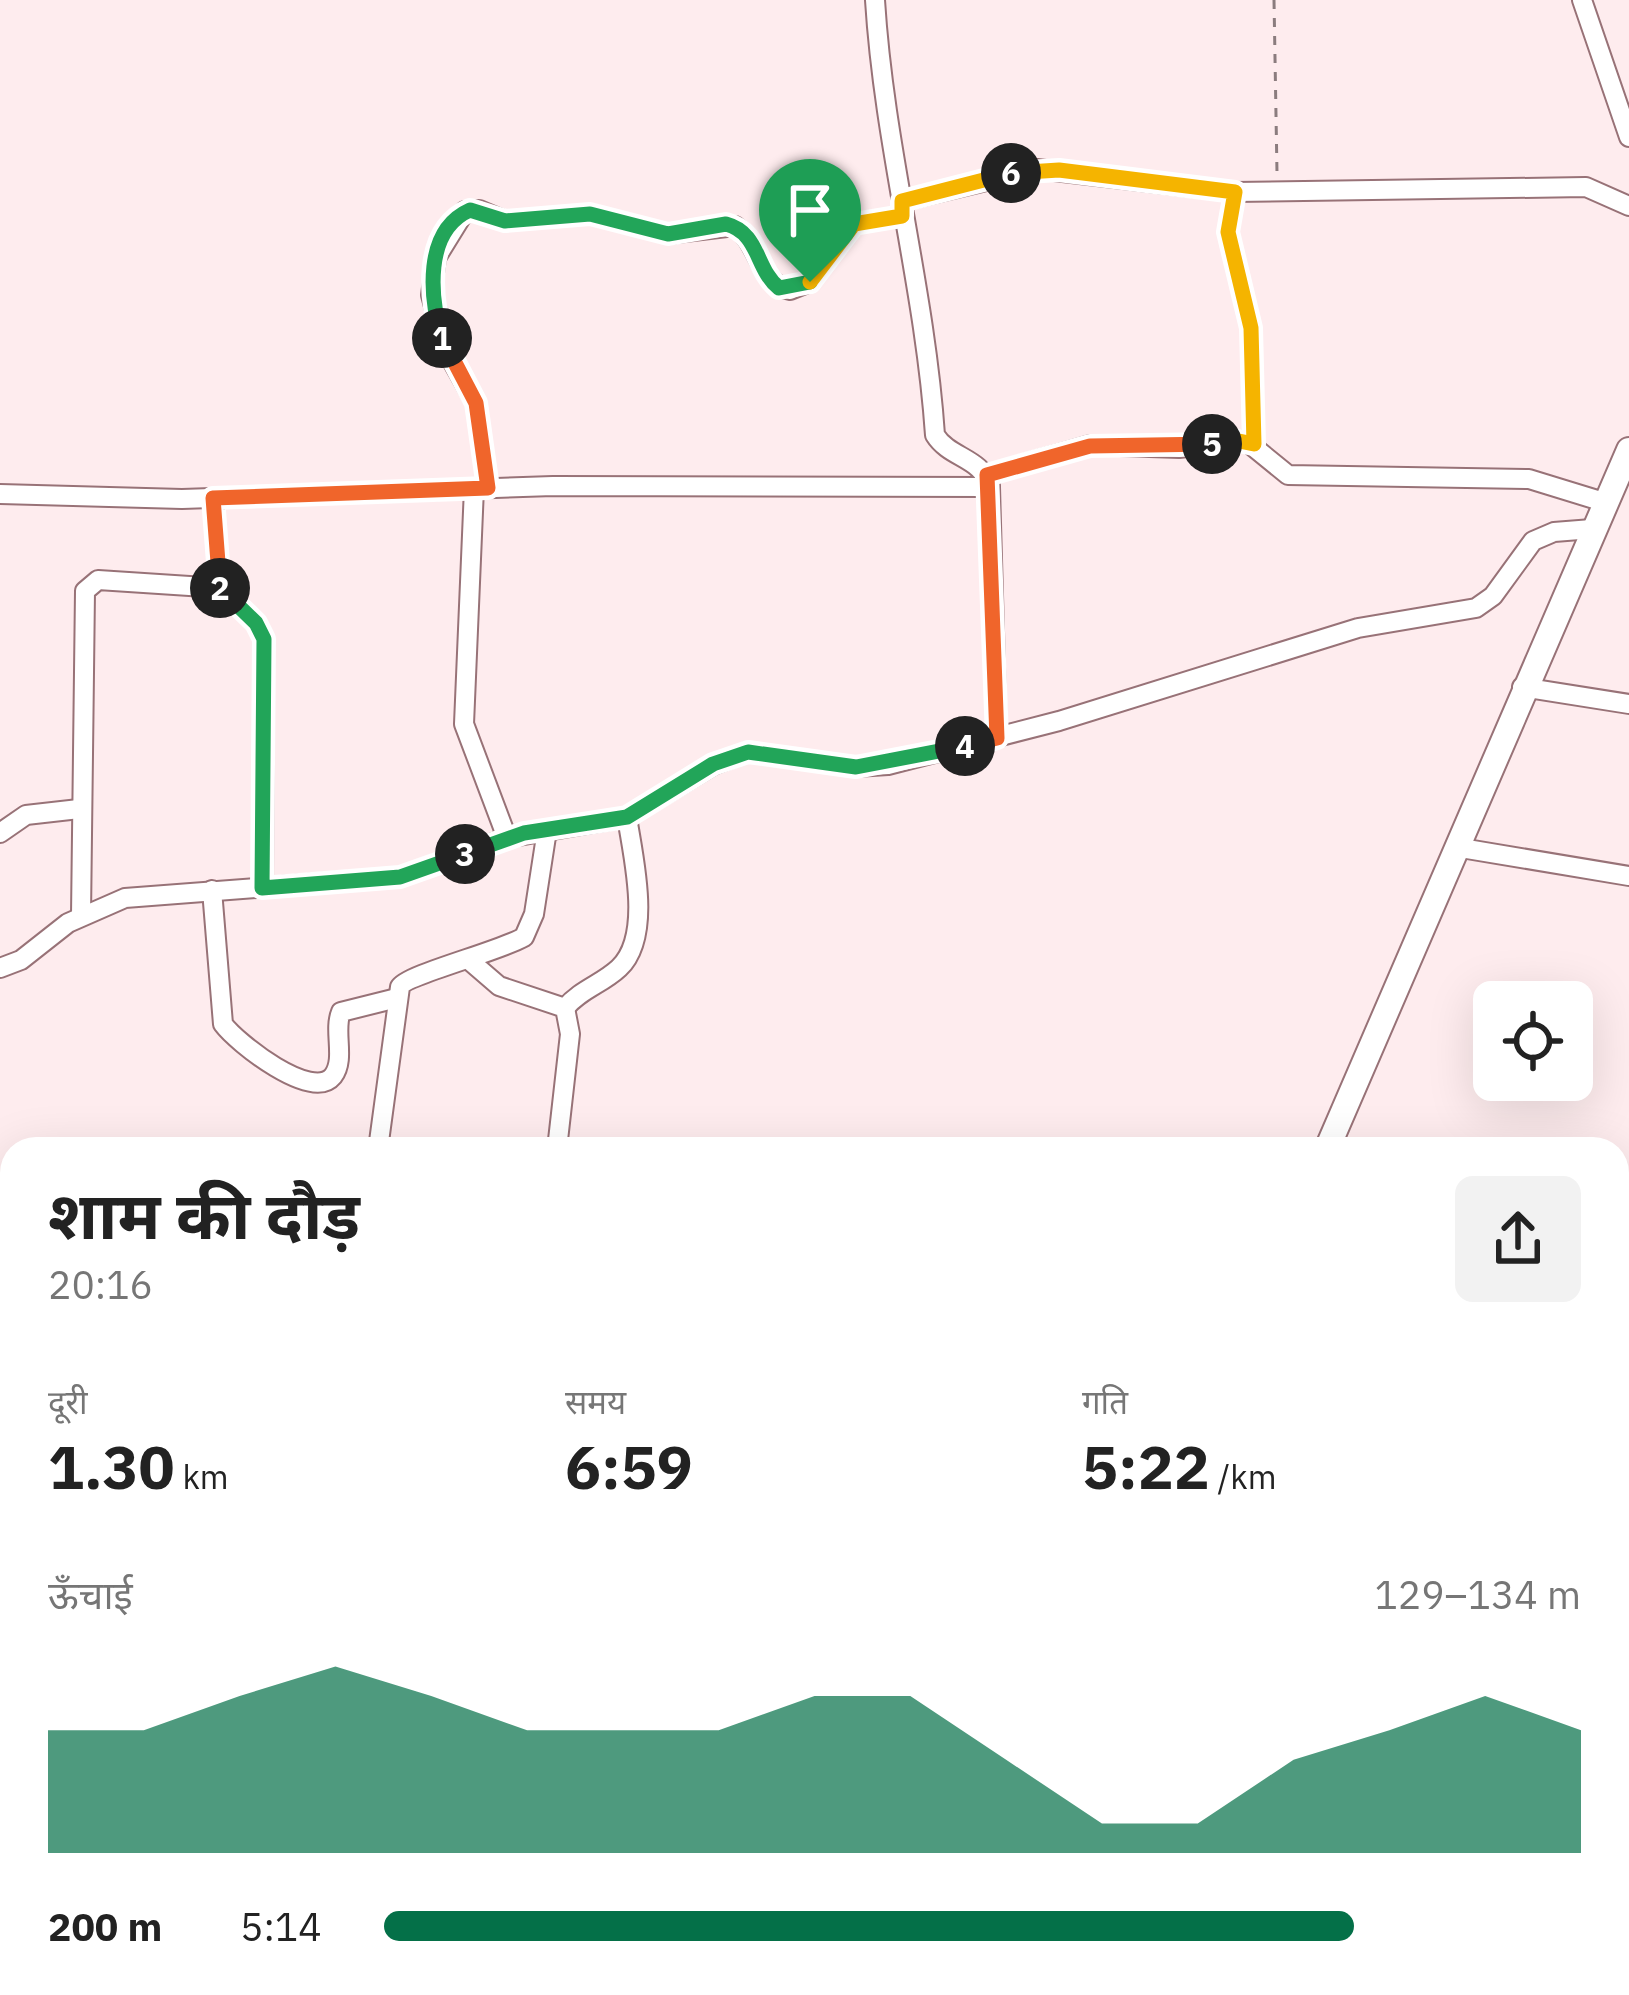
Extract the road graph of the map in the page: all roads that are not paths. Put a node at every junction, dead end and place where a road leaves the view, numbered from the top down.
1 (875, 0) edge
2 (1582, 0) edge
3 (1629, 137) edge
4 (1235, 192) junction
5 (1629, 206) edge
6 (902, 208) junction
7 (1254, 444) junction
8 (1629, 450) edge
9 (989, 481) junction
10 (481, 488) junction
11 (1615, 491) edge
12 (0, 494) edge
13 (213, 498) junction
14 (1592, 529) junction
15 (220, 588) junction
16 (1522, 687) junction
17 (1629, 704) edge
18 (997, 738) junction
19 (79, 809) junction
20 (627, 817) junction
21 (548, 830) junction
22 (0, 833) edge
23 (507, 838) junction
24 (1456, 847) junction
25 (1629, 876) edge
26 (262, 888) junction
27 (212, 890) junction
28 (81, 916) junction
29 (470, 961) junction
30 (0, 968) edge
31 (397, 998) junction
32 (565, 1008) junction
33 (380, 1137) edge
34 (558, 1137) edge
35 (1332, 1137) edge

1 - 6 street
2 - 3 street
4 - 5 street
4 - 6 street
4 - 7 street
6 - 9 street
6 - 10 street
7 - 9 street
7 - 11 street
8 - 11 main road
9 - 10 street
9 - 18 street
10 - 13 street
10 - 23 street
11 - 14 main road
12 - 13 street
13 - 15 street
14 - 16 main road
14 - 18 street
15 - 19 street
15 - 26 street
16 - 17 street
16 - 24 main road
18 - 20 street
19 - 22 street
19 - 28 street
20 - 21 street
20 - 32 street
21 - 23 street
21 - 29 street
23 - 26 street
24 - 25 street
24 - 35 main road
26 - 27 street
27 - 28 street
27 - 31 street
28 - 30 street
29 - 31 street
29 - 32 street
31 - 33 street
32 - 34 street

